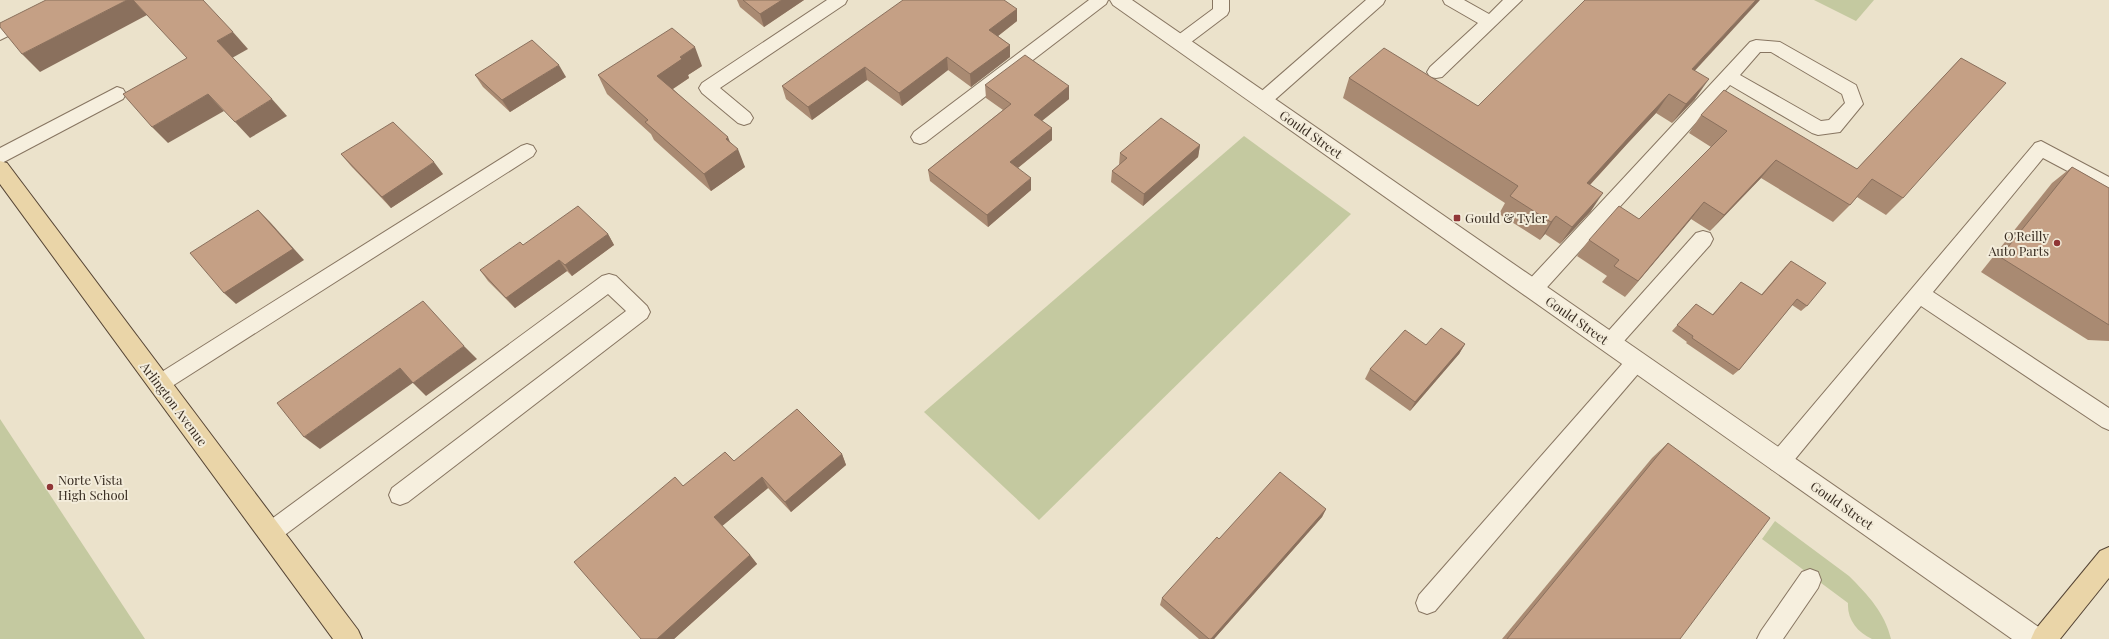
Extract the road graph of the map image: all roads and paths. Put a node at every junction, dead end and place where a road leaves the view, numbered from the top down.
1 (67, 0) edge
2 (839, 0) edge
3 (1100, 0) edge
4 (1119, 0) edge
5 (1222, 0) edge
6 (1377, 0) edge
7 (1451, 0) edge
8 (1514, 0) edge
9 (1490, 22) junction
10 (0, 34) edge
11 (1180, 42) junction
12 (1436, 72) dead end
13 (1728, 76) junction
14 (117, 94) dead end
15 (1263, 100) junction
16 (744, 118) dead end
17 (920, 137) dead end
18 (527, 151) dead end
19 (0, 157) edge
20 (0, 169) edge
21 (2109, 186) edge
22 (1703, 239) dead end
23 (1533, 289) junction
24 (1920, 294) junction
25 (1610, 343) junction
26 (1637, 362) junction
27 (159, 384) junction
28 (2109, 420) edge
29 (1779, 462) junction
30 (400, 495) dead end
31 (270, 533) junction
32 (2109, 559) edge
33 (1810, 580) dead end
34 (1427, 603) dead end
35 (349, 639) edge
36 (1768, 639) edge
37 (2034, 639) edge
38 (2044, 639) edge

1 - 10 lane
2 - 16 lane
3 - 17 lane
4 - 11 street, Gould Street
5 - 11 lane
6 - 15 lane
7 - 9 lane
8 - 9 lane
9 - 12 lane
11 - 15 street, Gould Street
13 - 13 lane
13 - 23 lane
14 - 19 lane
15 - 23 street, Gould Street
18 - 27 lane
20 - 27 main road, Arlington Avenue
21 - 24 lane
22 - 25 lane
23 - 25 street, Gould Street
24 - 28 lane
24 - 29 lane
25 - 26 street, Gould Street
26 - 29 street, Gould Street
26 - 34 lane
27 - 31 main road, Arlington Avenue
29 - 37 street, Gould Street
30 - 31 lane
31 - 35 main road, Arlington Avenue
32 - 38 main road
33 - 36 lane

